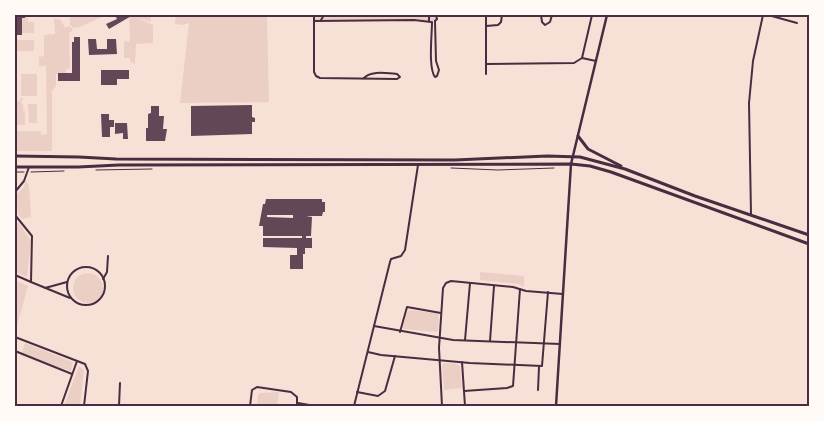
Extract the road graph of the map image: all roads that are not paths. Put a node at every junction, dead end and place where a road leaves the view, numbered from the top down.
1 (314, 15) edge
2 (324, 15) edge
3 (342, 15) edge
4 (428, 15) edge
5 (436, 15) edge
6 (486, 15) edge
7 (502, 15) edge
8 (541, 15) edge
9 (552, 15) edge
10 (592, 15) edge
11 (607, 15) edge
12 (763, 15) edge
13 (768, 15) edge
14 (321, 20) junction
15 (314, 21) junction
16 (433, 22) junction
17 (797, 23) dead end
18 (486, 26) junction
19 (582, 58) junction
20 (596, 61) junction
21 (486, 64) junction
22 (486, 74) dead end
23 (363, 79) junction
24 (578, 136) junction
25 (15, 156) edge
26 (33, 156) junction
27 (57, 156) junction
28 (572, 157) junction
29 (572, 164) junction
30 (418, 165) junction
31 (15, 167) edge
32 (29, 167) junction
33 (56, 167) junction
34 (625, 169) junction
35 (15, 192) edge
36 (751, 214) junction
37 (15, 215) edge
38 (753, 223) junction
39 (809, 235) edge
40 (809, 244) edge
41 (108, 256) dead end
42 (15, 275) edge
43 (103, 279) junction
44 (31, 282) junction
45 (67, 282) junction
46 (470, 283) junction
47 (494, 285) junction
48 (45, 288) junction
49 (520, 289) junction
50 (548, 292) junction
51 (563, 294) junction
52 (72, 299) junction
53 (441, 313) junction
54 (374, 326) junction
55 (400, 332) junction
56 (15, 337) edge
57 (440, 337) junction
58 (466, 340) junction
59 (490, 340) junction
60 (516, 342) junction
61 (545, 343) junction
62 (560, 344) junction
63 (15, 351) edge
64 (368, 352) junction
65 (395, 356) junction
66 (439, 360) junction
67 (77, 361) junction
68 (462, 362) junction
69 (515, 366) junction
70 (539, 367) junction
71 (72, 374) junction
72 (120, 383) dead end
73 (464, 390) junction
74 (538, 390) dead end
75 (357, 392) junction
76 (297, 405) edge
77 (61, 406) edge
78 (84, 406) edge
79 (119, 406) edge
80 (250, 406) edge
81 (315, 406) edge
82 (354, 406) edge
83 (442, 406) edge
84 (465, 406) edge
85 (556, 406) edge

1 - 15 street
2 - 14 street
3 - 4 street
4 - 16 street
5 - 16 street
6 - 18 street
7 - 18 street
8 - 9 street
10 - 19 street
11 - 20 street
12 - 36 street
13 - 17 street
14 - 15 street
14 - 16 street
15 - 23 street
16 - 16 street
18 - 21 street
19 - 20 street
19 - 21 street
20 - 24 street
21 - 22 street
23 - 23 street
24 - 28 street
24 - 34 highway
25 - 26 highway
26 - 27 highway
26 - 32 highway
27 - 28 highway
27 - 33 highway
28 - 29 street
28 - 34 highway
29 - 30 highway
29 - 38 highway
29 - 51 street
30 - 33 highway
30 - 54 street
31 - 32 highway
32 - 33 highway
32 - 35 street
34 - 36 highway
36 - 38 highway
36 - 39 highway
37 - 44 street
38 - 40 highway
41 - 43 street
42 - 44 street
43 - 45 street
43 - 52 street
44 - 48 street
45 - 48 street
45 - 52 street
46 - 47 street
46 - 53 street
46 - 58 street
47 - 49 street
47 - 59 street
48 - 52 street
49 - 50 street
49 - 60 street
50 - 51 street
50 - 61 street
51 - 62 street
53 - 55 street
53 - 57 street
54 - 55 street
54 - 64 street
55 - 57 street
56 - 67 street
57 - 58 street
57 - 66 street
58 - 59 street
59 - 60 street
60 - 61 street
60 - 69 street
61 - 62 street
61 - 70 street
62 - 85 street
63 - 71 street
64 - 65 street
64 - 75 street
65 - 66 street
65 - 75 street
66 - 68 street
66 - 83 street
67 - 71 street
67 - 78 street
68 - 69 street
68 - 73 street
69 - 70 street
69 - 73 street
70 - 74 street
71 - 77 street
72 - 79 street
73 - 84 street
75 - 82 street
76 - 80 street
76 - 81 street

